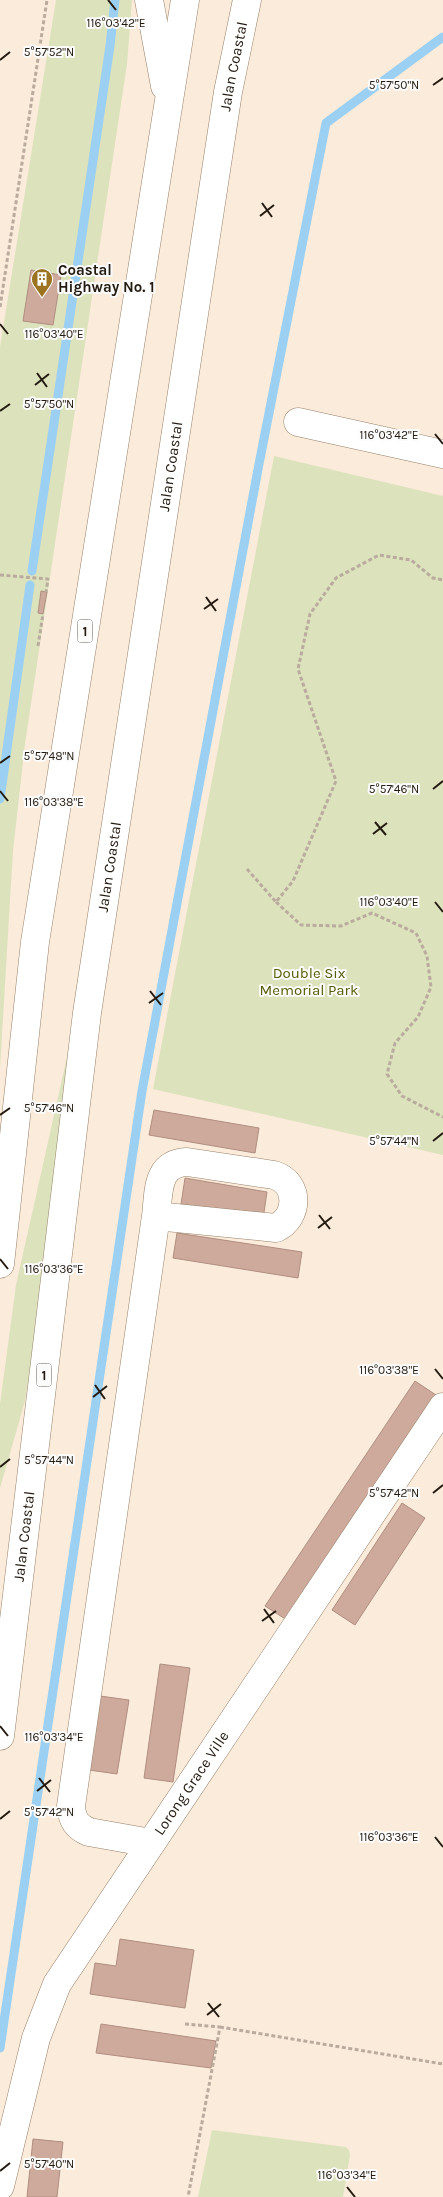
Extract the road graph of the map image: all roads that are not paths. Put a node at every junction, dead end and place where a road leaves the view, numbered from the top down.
1 (149, 0) edge
2 (185, 0) edge
3 (248, 0) edge
4 (266, 0) edge
5 (228, 92) junction
6 (169, 104) junction
7 (298, 422) dead end
8 (443, 454) edge
9 (156, 1216) junction
10 (0, 1264) edge
11 (443, 1407) edge
12 (0, 1736) edge
13 (151, 1843) junction
14 (0, 2186) edge

1 - 6 main road
2 - 6 main road, 1
3 - 5 main road, Jalan Coastal / 1
4 - 5 main road
5 - 12 main road, Jalan Coastal / 1
6 - 10 main road, 1
7 - 8 main road
9 - 9 main road
9 - 13 main road
11 - 13 main road, Lorong Grace Ville
13 - 14 main road, Lorong Grace Ville

